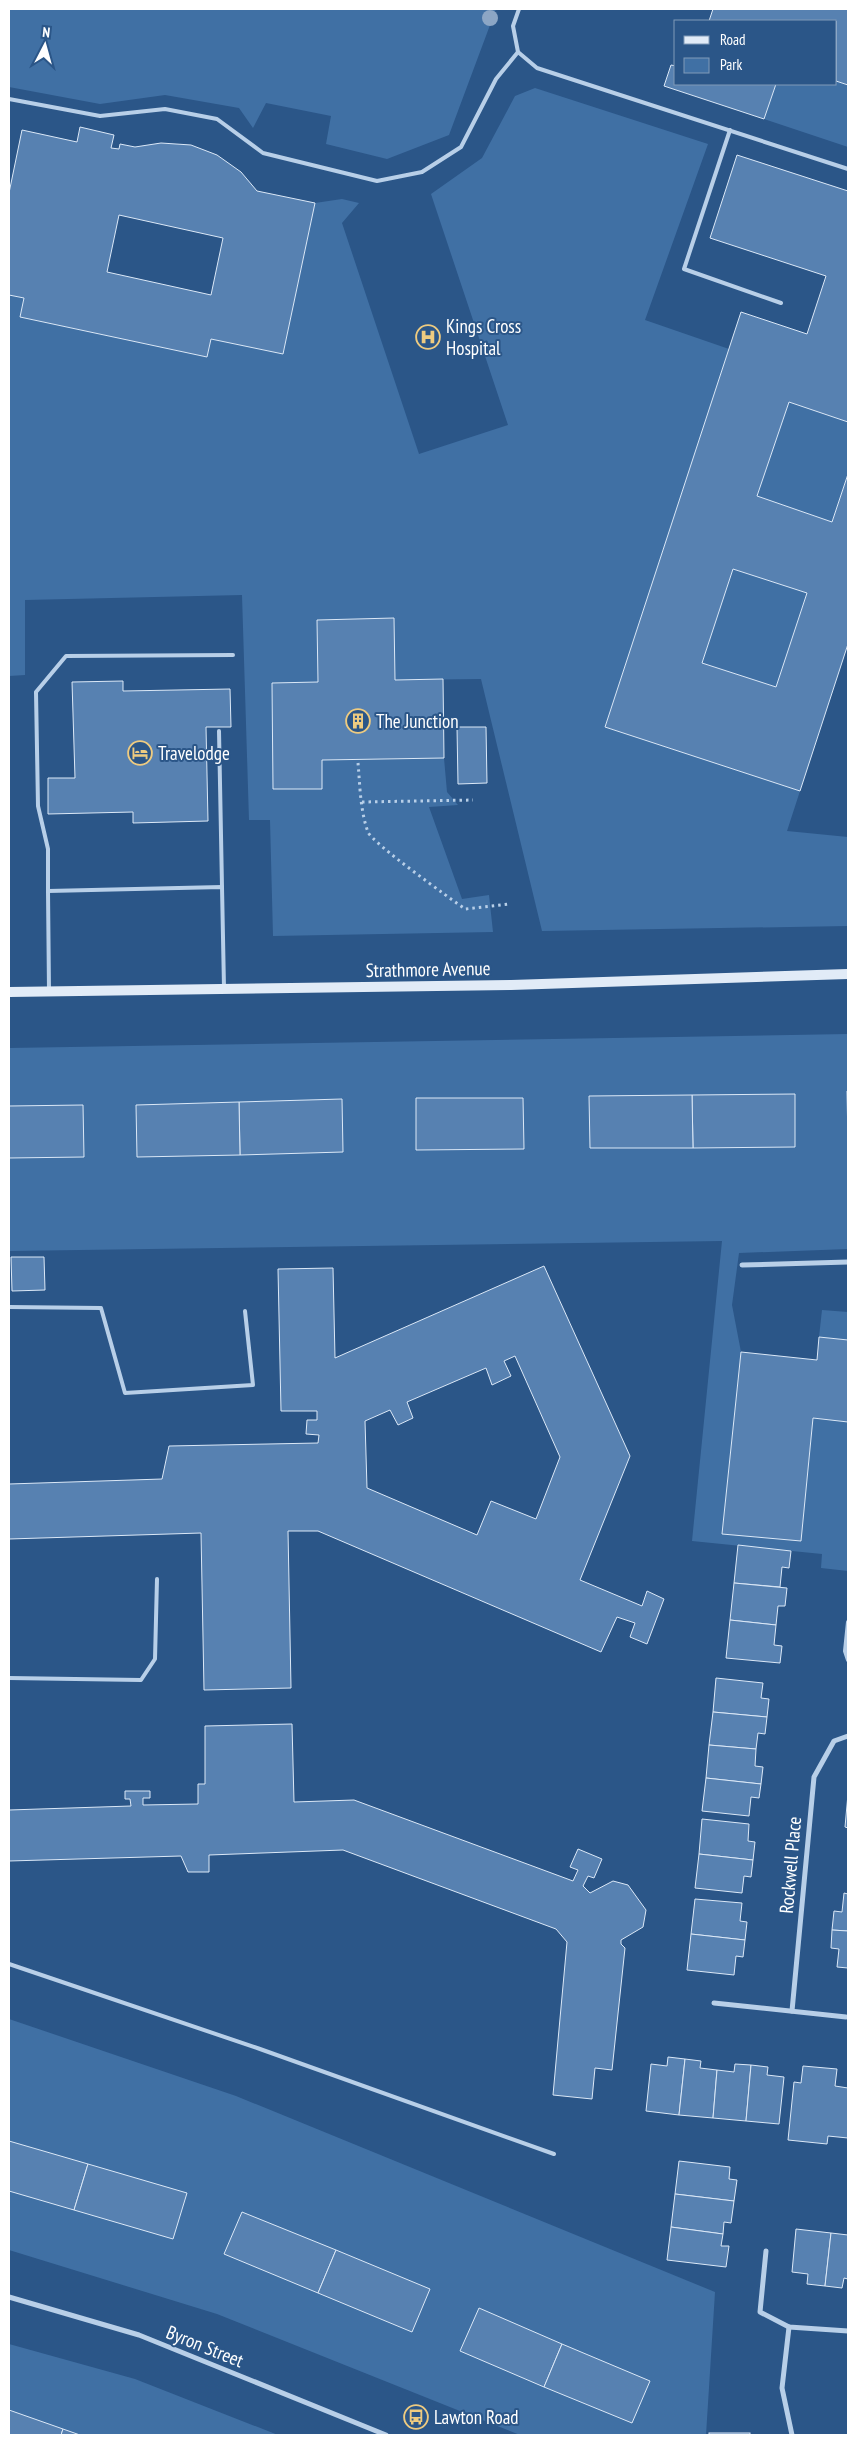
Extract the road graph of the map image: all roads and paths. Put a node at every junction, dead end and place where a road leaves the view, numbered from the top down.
1 (519, 9) edge
2 (518, 52) junction
3 (9, 99) edge
4 (730, 130) junction
5 (848, 169) edge
6 (781, 303) dead end
7 (233, 654) dead end
8 (219, 731) dead end
9 (358, 763) dead end
10 (473, 800) dead end
11 (362, 802) junction
12 (222, 887) junction
13 (48, 890) junction
14 (509, 904) dead end
15 (848, 974) edge
16 (224, 990) junction
17 (49, 991) junction
18 (9, 992) edge
19 (848, 1262) edge
20 (742, 1265) dead end
21 (9, 1307) edge
22 (245, 1311) dead end
23 (157, 1579) dead end
24 (848, 1622) edge
25 (848, 1660) edge
26 (9, 1678) edge
27 (848, 1736) edge
28 (9, 1964) edge
29 (714, 2003) dead end
30 (792, 2011) junction
31 (846, 2017) dead end
32 (554, 2154) dead end
33 (766, 2251) dead end
34 (9, 2297) edge
35 (788, 2327) junction
36 (848, 2331) edge
37 (386, 2435) edge
38 (792, 2435) edge

1 - 2 lane
2 - 3 lane
2 - 4 lane
4 - 5 lane
4 - 6 lane
7 - 13 lane
8 - 12 lane
9 - 11 path
10 - 11 path
11 - 14 path
12 - 13 lane
12 - 16 lane
13 - 17 lane
15 - 16 street, Strathmore Avenue
16 - 17 street, Strathmore Avenue
17 - 18 street, Strathmore Avenue
19 - 20 street
21 - 22 lane
23 - 26 lane
24 - 25 lane
27 - 30 street, Rockwell Place
28 - 32 lane
29 - 30 street
30 - 31 street
33 - 35 street
34 - 37 street, Byron Street
35 - 36 street
35 - 38 street

